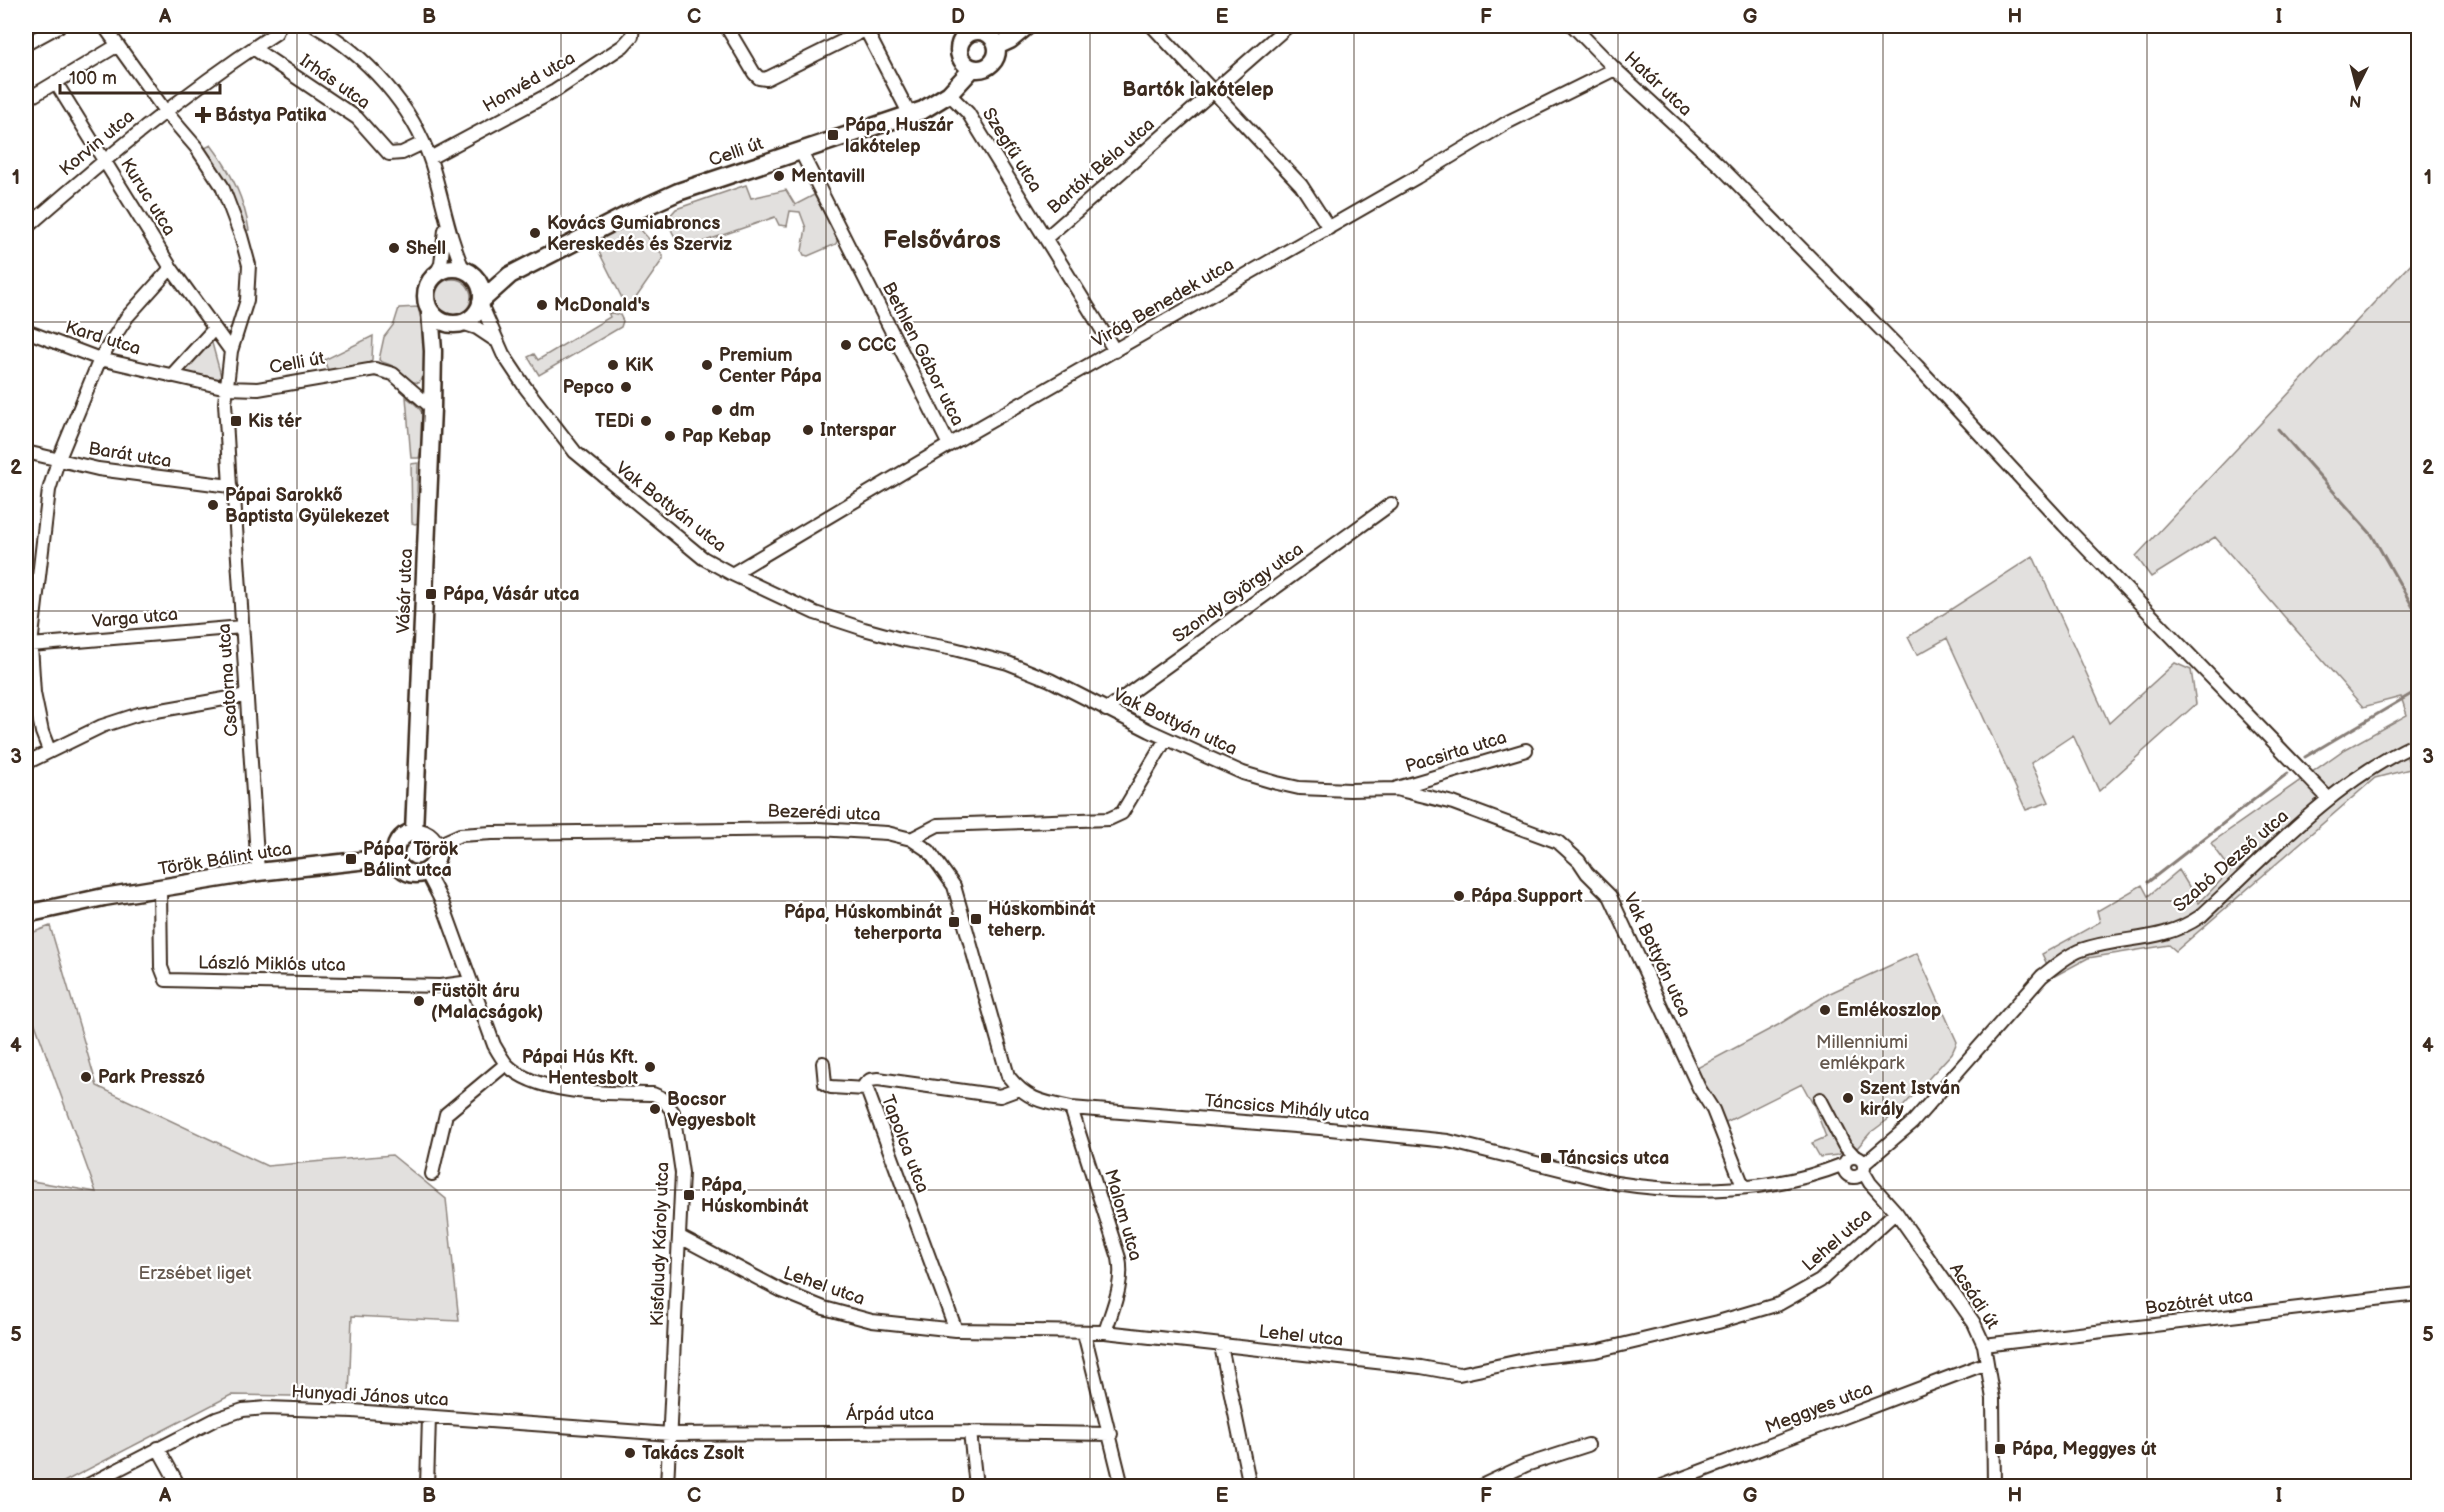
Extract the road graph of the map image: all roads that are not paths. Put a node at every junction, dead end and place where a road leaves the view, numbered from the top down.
1 (59, 26) edge
2 (104, 26) edge
3 (279, 26) edge
4 (315, 26) edge
5 (633, 26) edge
6 (726, 26) edge
7 (1028, 26) edge
8 (1152, 26) edge
9 (1288, 26) edge
10 (1574, 26) edge
11 (869, 28) edge
12 (973, 28) edge
13 (26, 44) edge
14 (118, 45) junction
15 (997, 46) junction
16 (253, 48) junction
17 (972, 69) junction
18 (1615, 69) junction
19 (56, 83) junction
20 (1214, 92) junction
21 (949, 94) junction
22 (26, 100) edge
23 (165, 111) junction
24 (910, 115) junction
25 (423, 143) junction
26 (800, 150) junction
27 (430, 158) junction
28 (103, 160) junction
29 (446, 222) junction
30 (26, 228) edge
31 (1329, 228) junction
32 (1046, 238) junction
33 (171, 268) junction
34 (467, 273) junction
35 (435, 276) junction
36 (510, 276) junction
37 (481, 302) junction
38 (430, 311) junction
39 (458, 323) junction
40 (214, 328) junction
41 (26, 331) edge
42 (496, 341) junction
43 (231, 351) junction
44 (433, 351) junction
45 (1115, 351) junction
46 (100, 358) junction
47 (171, 376) junction
48 (227, 388) junction
49 (432, 408) junction
50 (949, 446) junction
51 (26, 452) edge
52 (58, 461) junction
53 (230, 486) junction
54 (1391, 504) dead end
55 (732, 574) junction
56 (31, 605) edge
57 (242, 627) junction
58 (31, 645) junction
59 (247, 695) junction
60 (1106, 710) junction
61 (1166, 739) junction
62 (2418, 743) edge
63 (49, 750) junction
64 (1526, 750) dead end
65 (26, 763) edge
66 (1396, 789) junction
67 (2329, 799) junction
68 (414, 832) junction
69 (911, 839) junction
70 (435, 846) junction
71 (395, 857) junction
72 (426, 871) junction
73 (258, 872) junction
74 (160, 889) junction
75 (62, 907) junction
76 (26, 914) edge
77 (26, 922) edge
78 (470, 982) junction
79 (823, 1063) dead end
80 (506, 1064) junction
81 (866, 1089) junction
82 (1019, 1089) junction
83 (1820, 1099) dead end
84 (1071, 1108) junction
85 (1854, 1165) junction
86 (432, 1174) dead end
87 (1743, 1186) junction
88 (1896, 1212) junction
89 (680, 1237) junction
90 (2418, 1294) edge
91 (956, 1330) junction
92 (1105, 1332) junction
93 (1084, 1333) junction
94 (1984, 1345) junction
95 (1221, 1346) junction
96 (1988, 1363) junction
97 (429, 1417) junction
98 (970, 1432) junction
99 (670, 1434) junction
100 (1111, 1434) junction
101 (1588, 1445) dead end
102 (158, 1448) junction
103 (86, 1486) edge
104 (179, 1486) edge
105 (427, 1486) edge
106 (667, 1486) edge
107 (976, 1486) edge
108 (1122, 1486) edge
109 (1250, 1486) edge
110 (1481, 1486) edge
111 (1662, 1486) edge
112 (1994, 1486) edge

1 - 13 street
2 - 14 street
3 - 16 street, Korvin utca
4 - 25 street
5 - 27 street, Honvéd utca
6 - 11 street
7 - 15 street, Celli út
8 - 20 street
9 - 20 street, Bartók Béla utca
10 - 18 street, Határ utca
11 - 24 street
12 - 15 street
12 - 17 street
14 - 19 street
14 - 23 street
15 - 17 street, Celli út
16 - 23 street, Korvin utca
16 - 25 street, Irhás utca
17 - 21 street, Celli út
18 - 31 street, Virág Benedek utca
18 - 67 street, Határ utca
19 - 22 street
19 - 28 street, Kuruc utca
20 - 31 street
20 - 32 street, Bartók Béla utca
21 - 24 street, Celli út
21 - 32 street, Szegfű utca
23 - 28 street, Korvin utca
23 - 43 street
24 - 26 street, Celli út
25 - 27 street
26 - 36 street, Celli út
26 - 50 street, Bethlen Gábor utca
27 - 29 street
28 - 30 street, Korvin utca
28 - 33 street, Kuruc utca
29 - 34 street
29 - 35 street
31 - 45 street, Virág Benedek utca
32 - 45 street, Szegfű utca
33 - 40 street, Kuruc utca
33 - 46 street
34 - 35 street
34 - 36 street, Celli út
34 - 37 street
35 - 38 street
36 - 37 street, Celli út
37 - 39 street
37 - 42 street, Vak Bottyán utca
38 - 39 street
38 - 44 street, Vásár utca
39 - 42 street, Vak Bottyán utca
39 - 44 street
40 - 43 street
40 - 47 street
41 - 46 street, Kard utca
42 - 55 street, Vak Bottyán utca
43 - 48 street
44 - 49 street, Vásár utca
45 - 50 street, Virág Benedek utca
46 - 47 street, Kard utca
46 - 52 street
47 - 48 street
48 - 49 street, Celli út
48 - 53 street
49 - 68 street, Vásár utca
50 - 55 street, Virág Benedek utca
51 - 52 street, Barát utca
52 - 53 street, Barát utca
52 - 56 street
53 - 57 street, Csatorna utca
54 - 60 street, Szondy György utca
55 - 60 street, Vak Bottyán utca
56 - 58 street
57 - 58 street, Varga utca
57 - 59 street, Csatorna utca
58 - 63 street
59 - 63 street
59 - 73 street, Csatorna utca
60 - 61 street, Vak Bottyán utca
61 - 66 street, Vak Bottyán utca
61 - 69 street
62 - 67 street, Szabó Dezső utca
63 - 65 street
64 - 66 street, Pacsirta utca
66 - 87 street, Vak Bottyán utca
67 - 85 street, Szabó Dezső utca
68 - 70 street
68 - 71 street
69 - 70 street, Bezerédi utca
69 - 82 street
70 - 72 street
71 - 72 street
71 - 73 street, Török Bálint utca
72 - 78 street
73 - 74 street, Török Bálint utca
74 - 75 street, Török Bálint utca
74 - 78 street, László Miklós utca
75 - 76 street, Török Bálint utca
75 - 77 street, Török Bálint utca
78 - 80 street
79 - 81 street
80 - 86 street
80 - 89 street, Kisfaludy Károly utca
81 - 82 street, Tapolca utca
81 - 91 street, Tapolca utca
82 - 84 street, Táncsics Mihály utca
83 - 85 street
84 - 87 street, Táncsics Mihály utca
84 - 92 street, Malom utca
85 - 87 street, Táncsics Mihály utca
85 - 88 street, Acsádi út
88 - 94 street, Acsádi út
88 - 95 street, Lehel utca
89 - 91 street, Lehel utca
89 - 99 street, Kisfaludy Károly utca
90 - 94 street, Bozótrét utca
91 - 93 street, Lehel utca
92 - 93 street, Lehel utca
92 - 95 street, Lehel utca
93 - 100 street
94 - 96 street, Acsádi út
95 - 109 street
96 - 111 street, Meggyes utca
96 - 112 street, Acsádi út
97 - 99 street, Hunyadi János utca
97 - 102 street, Hunyadi János utca
97 - 105 street
98 - 99 street, Árpád utca
98 - 100 street, Árpád utca
98 - 107 street
99 - 106 street, Kisfaludy Károly utca
100 - 108 street
101 - 110 street
102 - 103 street, Hunyadi János utca
102 - 104 street

